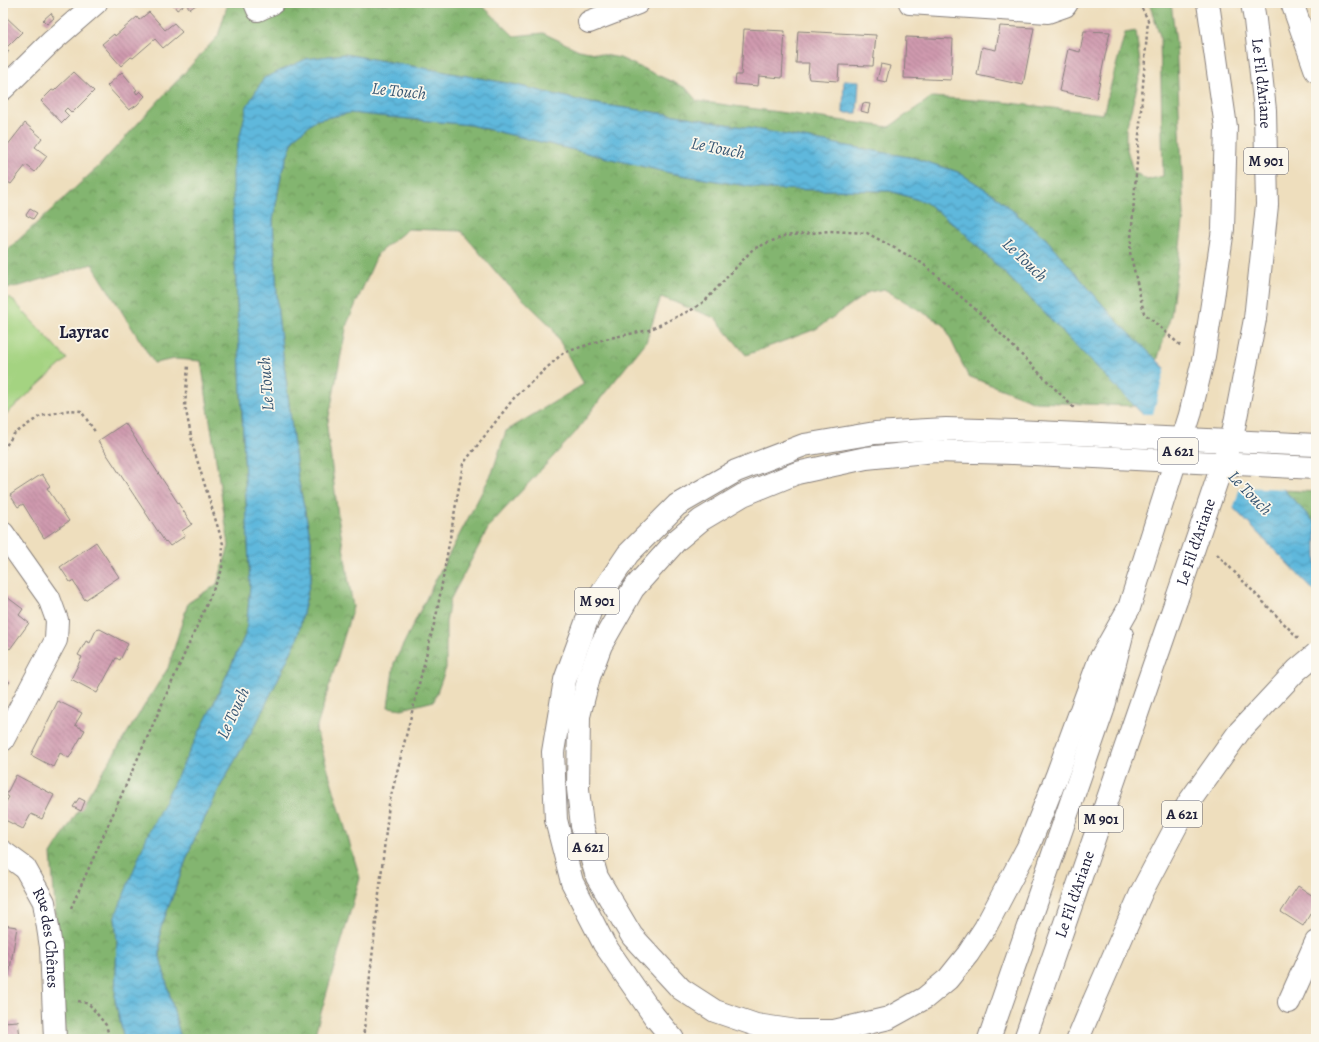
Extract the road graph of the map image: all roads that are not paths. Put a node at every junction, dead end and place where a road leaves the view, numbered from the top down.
1 (96, 3) edge
2 (255, 3) edge
3 (273, 3) edge
4 (638, 3) edge
5 (910, 3) edge
6 (1068, 3) edge
7 (1208, 3) edge
8 (1252, 3) edge
9 (1292, 3) edge
10 (589, 22) dead end
11 (1316, 71) edge
12 (3, 89) edge
13 (1316, 445) edge
14 (1316, 468) edge
15 (3, 533) edge
16 (1129, 608) junction
17 (1316, 654) edge
18 (3, 740) edge
19 (3, 852) edge
20 (1316, 942) edge
21 (1289, 1002) dead end
22 (55, 1039) edge
23 (673, 1039) edge
24 (989, 1039) edge
25 (1026, 1039) edge
26 (1078, 1039) edge

1 - 12 main road
2 - 3 main road
4 - 10 main road
5 - 6 main road
7 - 16 main road, Le Fil d'Ariane / A 621, bridge
8 - 25 main road, Le Fil d'Ariane / M 901, bridge
9 - 11 main road
13 - 23 main road, M 901, bridge
14 - 16 main road, A 621, bridge
15 - 18 main road
16 - 24 main road, Le Fil d'Ariane / M 901
17 - 26 main road, A 621, bridge
19 - 22 main road, Rue des Chênes
20 - 21 main road

